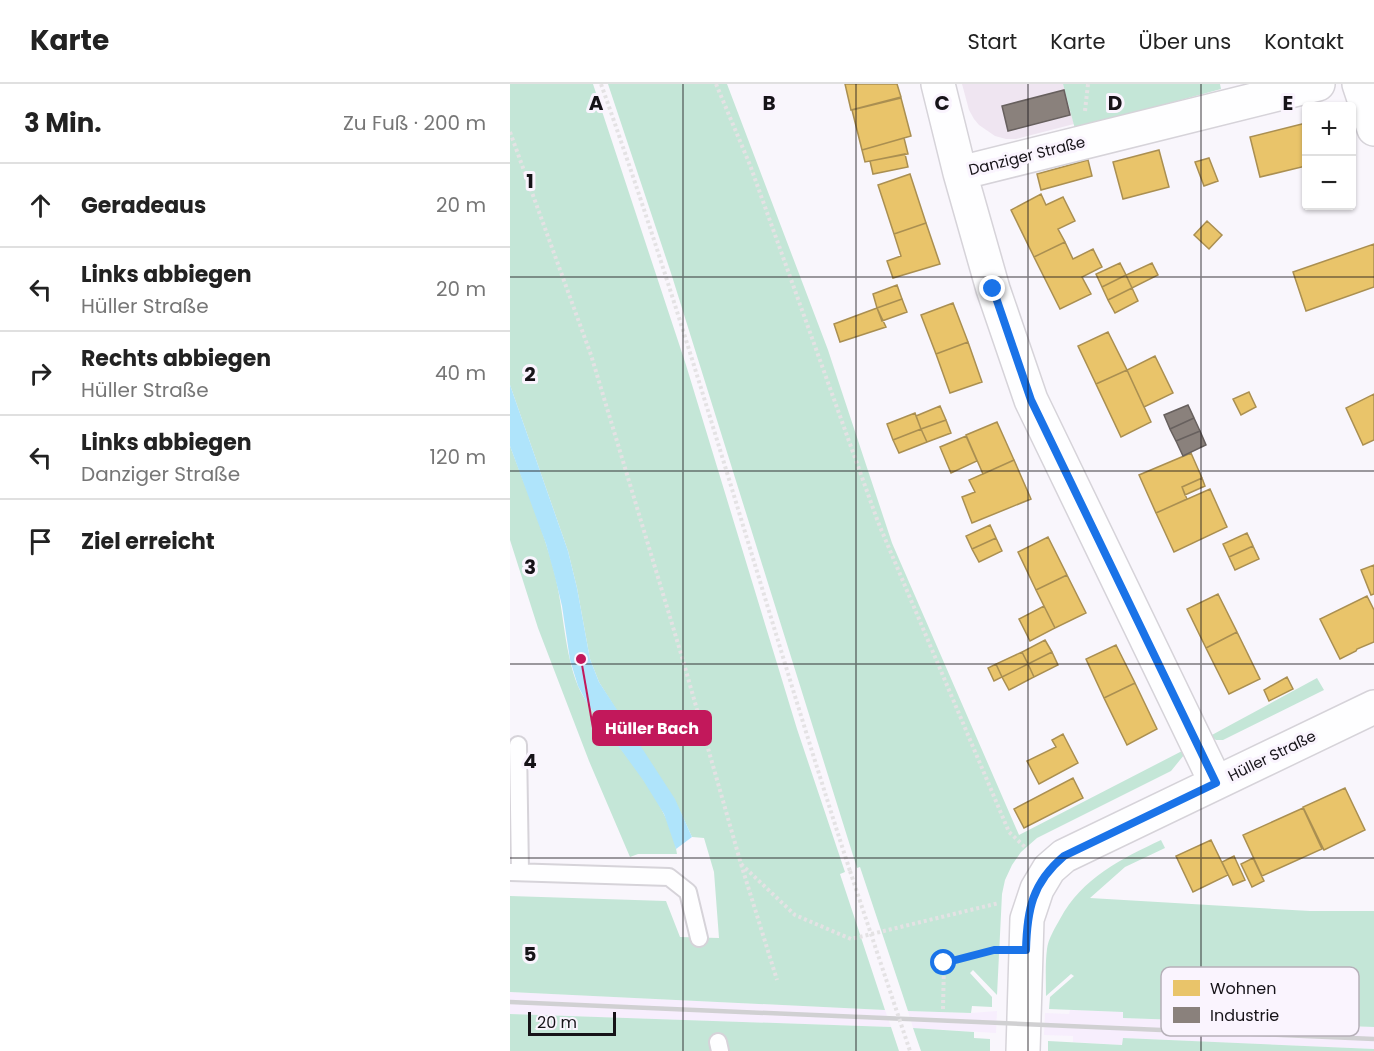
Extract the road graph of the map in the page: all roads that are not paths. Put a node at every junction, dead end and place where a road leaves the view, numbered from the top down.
1 (938, 84) edge
2 (1318, 84) edge
3 (1359, 84) edge
4 (1374, 129) edge
5 (960, 173) junction
6 (1374, 707) edge
7 (518, 745) dead end
8 (1216, 783) junction
9 (515, 872) edge
10 (699, 938) dead end
11 (1023, 1051) edge

1 - 5 street
2 - 5 street, Danziger Straße
3 - 4 street
5 - 8 street, Danziger Straße
6 - 8 street, Hüller Straße
7 - 9 lane
8 - 11 street, Hüller Straße
9 - 10 lane

